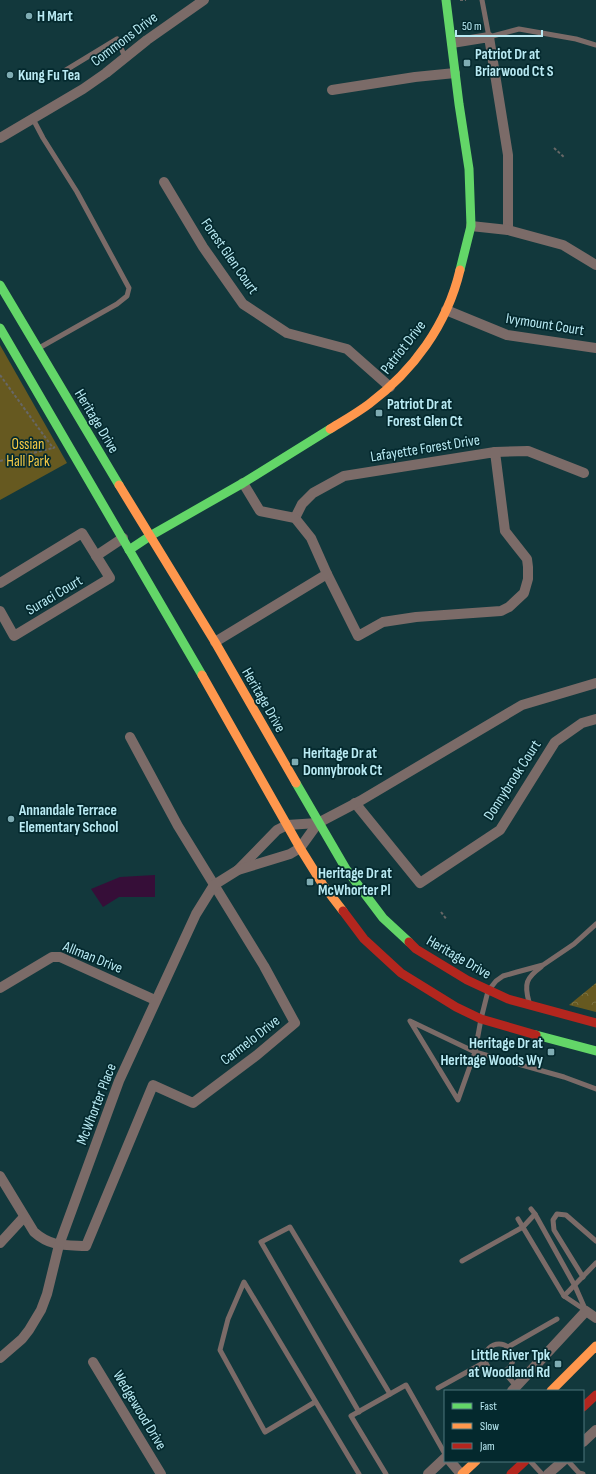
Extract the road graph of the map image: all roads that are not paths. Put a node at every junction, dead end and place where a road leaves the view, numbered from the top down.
1 (204, 0) edge
2 (446, 0) edge
3 (482, 0) edge
4 (489, 37) junction
5 (452, 43) junction
6 (596, 45) edge
7 (125, 57) junction
8 (66, 70) dead end
9 (455, 73) junction
10 (332, 90) dead end
11 (33, 119) junction
12 (0, 138) edge
13 (164, 182) dead end
14 (471, 226) junction
15 (508, 230) junction
16 (596, 265) edge
17 (0, 286) edge
18 (446, 310) junction
19 (0, 328) edge
20 (596, 348) edge
21 (37, 349) junction
22 (390, 387) junction
23 (495, 452) junction
24 (584, 473) dead end
25 (243, 483) junction
26 (295, 518) junction
27 (150, 536) junction
28 (122, 538) junction
29 (129, 550) junction
30 (96, 556) junction
31 (327, 574) junction
32 (0, 583) edge
33 (0, 611) edge
34 (215, 642) junction
35 (596, 683) edge
36 (596, 719) edge
37 (130, 737) dead end
38 (355, 803) junction
39 (318, 823) junction
40 (287, 825) junction
41 (300, 848) junction
42 (238, 870) junction
43 (214, 885) junction
44 (596, 924) edge
45 (543, 965) junction
46 (0, 988) edge
47 (488, 991) junction
48 (155, 1000) junction
49 (530, 1004) junction
50 (481, 1019) junction
51 (596, 1023) edge
52 (596, 1051) edge
53 (475, 1052) junction
54 (596, 1089) edge
55 (0, 1176) edge
56 (531, 1209) dead end
57 (535, 1214) junction
58 (24, 1217) junction
59 (518, 1219) dead end
60 (523, 1227) junction
61 (596, 1241) edge
62 (0, 1243) edge
63 (59, 1246) junction
64 (462, 1261) dead end
65 (596, 1263) edge
66 (583, 1277) junction
67 (575, 1286) junction
68 (564, 1296) junction
69 (586, 1311) junction
70 (596, 1318) edge
71 (557, 1319) dead end
72 (596, 1346) edge
73 (508, 1347) junction
74 (0, 1358) edge
75 (93, 1362) dead end
76 (485, 1362) junction
77 (504, 1372) junction
78 (438, 1388) dead end
79 (514, 1389) edge
80 (552, 1390) edge
81 (390, 1394) junction
82 (596, 1395) edge
83 (315, 1402) junction
84 (584, 1406) edge
85 (359, 1412) junction
86 (596, 1430) edge
87 (584, 1441) edge
88 (444, 1452) edge
89 (444, 1459) edge
90 (451, 1462) edge
91 (475, 1462) edge
92 (524, 1462) edge
93 (531, 1462) edge
94 (562, 1462) edge
95 (569, 1462) edge
96 (161, 1474) edge
97 (359, 1474) edge
98 (386, 1474) edge
99 (428, 1474) edge
100 (461, 1474) edge
101 (511, 1474) edge
102 (542, 1474) edge
103 (548, 1474) edge
104 (583, 1474) edge

1 - 7 street, Commons Drive
2 - 5 street, Patriot Drive
3 - 4 lane
4 - 5 street
4 - 6 lane
4 - 15 street
5 - 9 street, Patriot Drive
7 - 8 lane
7 - 11 street, Commons Drive
9 - 10 street
9 - 14 street, Patriot Drive
11 - 12 street, Commons Drive
11 - 21 lane
13 - 22 street, Forest Glen Court
14 - 15 street
14 - 18 street, Patriot Drive
15 - 16 street
17 - 21 street, Heritage Drive
18 - 20 street, Ivymount Court
18 - 22 street, Patriot Drive
19 - 28 street
21 - 27 street, Heritage Drive
22 - 25 street, Patriot Drive
23 - 24 street
23 - 26 street, Lafayette Forest Drive
23 - 31 street, Lafayette Forest Drive
25 - 26 street
25 - 27 street, Patriot Drive
26 - 31 street, Lafayette Forest Drive
27 - 29 street, Patriot Drive
27 - 34 street, Heritage Drive
28 - 29 street
28 - 30 street
29 - 40 street
30 - 32 street, Suraci Court
30 - 33 street, Suraci Court
31 - 34 street
34 - 39 street, Heritage Drive
35 - 38 street
36 - 38 street, Donnybrook Court
37 - 43 street, Carmelo Drive
38 - 39 street
39 - 40 street
39 - 41 street, McWhorter Place
39 - 47 street, Heritage Drive
40 - 41 street
40 - 42 street, McWhorter Place
41 - 42 street, McWhorter Place
41 - 50 street
42 - 43 street, McWhorter Place
43 - 48 street, McWhorter Place
43 - 63 street, Carmelo Drive
44 - 45 lane
45 - 47 lane
45 - 49 lane
46 - 48 street, Allman Drive
47 - 49 street, Heritage Drive
47 - 50 lane
48 - 63 street, McWhorter Place
49 - 51 street, Heritage Drive
50 - 52 street
50 - 53 lane
53 - 53 lane
53 - 54 lane
55 - 58 street
56 - 57 lane
57 - 60 lane
57 - 67 lane
58 - 62 street
58 - 63 street
59 - 60 lane
60 - 64 lane
60 - 68 lane
61 - 66 lane
63 - 74 street, McWhorter Place
65 - 66 lane
66 - 67 lane
67 - 68 lane
67 - 69 lane
68 - 69 lane
69 - 70 street
69 - 79 street
71 - 73 lane
72 - 80 street
73 - 76 lane
73 - 77 lane
75 - 96 street, Wedgewood Drive
76 - 77 lane
76 - 78 lane
77 - 79 lane
81 - 85 lane
81 - 85 lane
81 - 88 lane
82 - 84 street
83 - 83 lane
83 - 97 lane
85 - 98 lane
86 - 87 street
89 - 99 street
90 - 100 street
91 - 100 street
92 - 101 street
93 - 102 lane
94 - 103 street
95 - 104 lane

